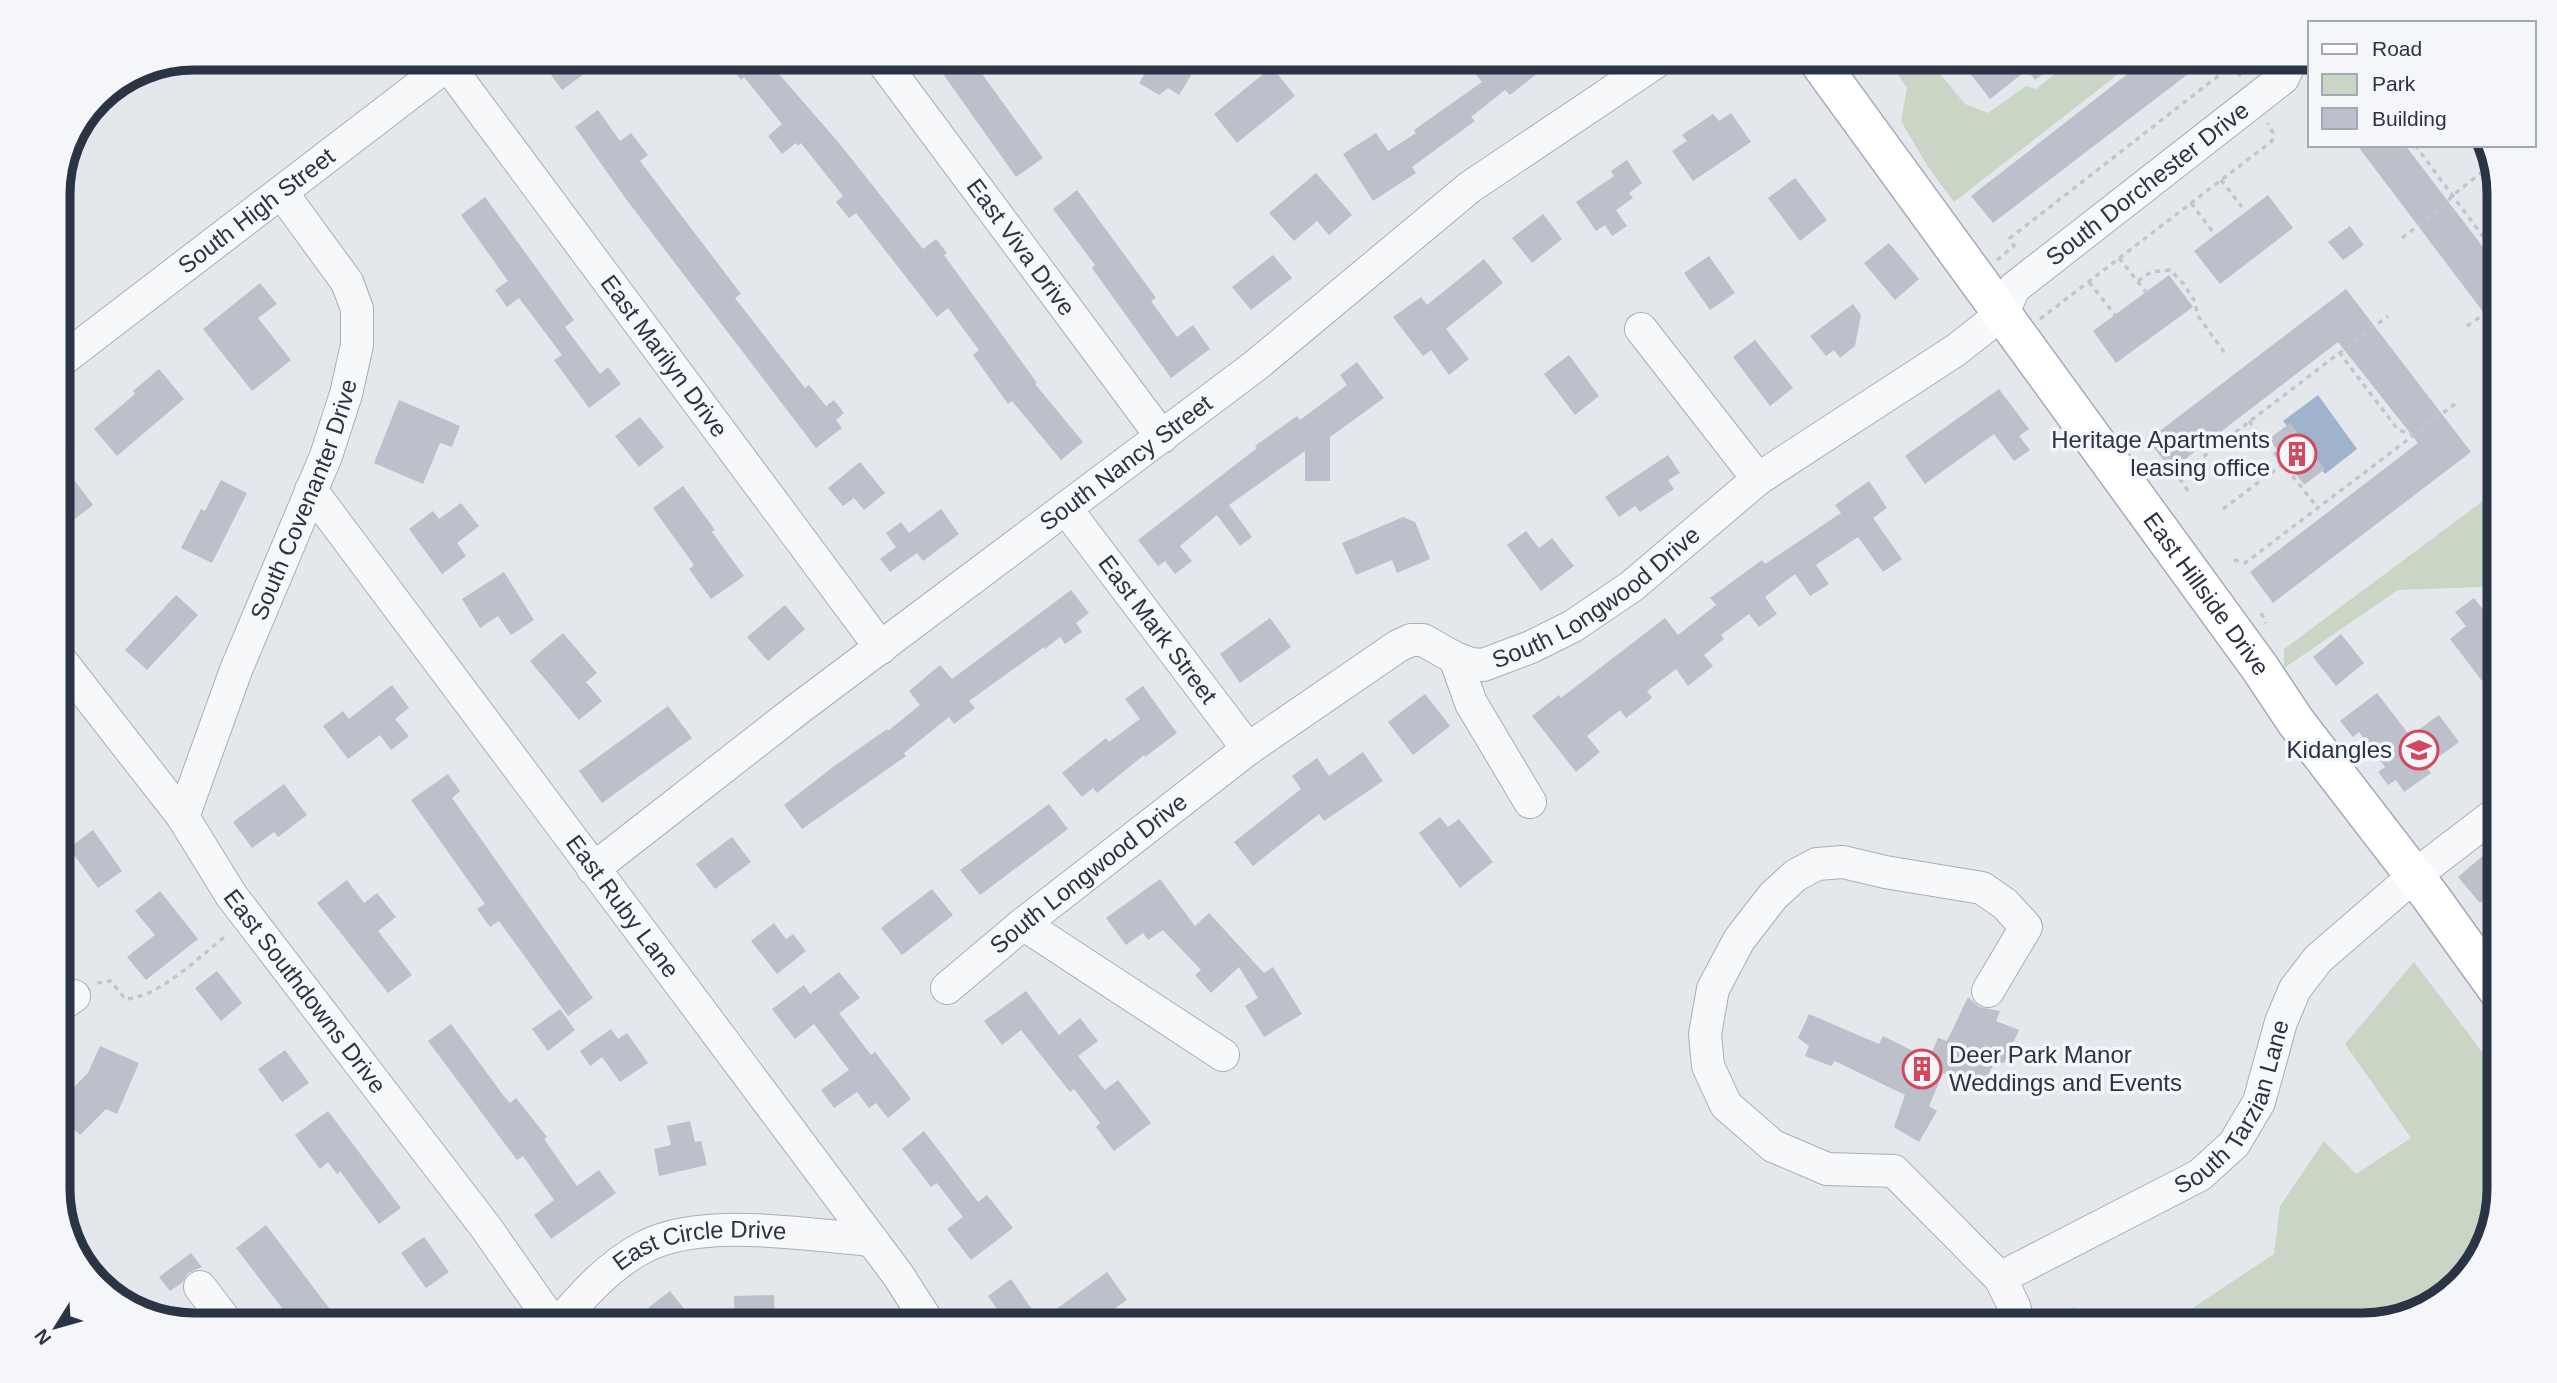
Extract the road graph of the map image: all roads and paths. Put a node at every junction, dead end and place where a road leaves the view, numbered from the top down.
1 (433, 70) edge
2 (445, 70) edge
3 (889, 70) edge
4 (1643, 70) edge
5 (1825, 70) edge
6 (2226, 70) edge
7 (2234, 70) edge
8 (2287, 70) edge
9 (2249, 90) junction
10 (2416, 147) edge
11 (2485, 169) edge
12 (2221, 180) junction
13 (282, 193) junction
14 (2452, 196) junction
15 (2191, 203) junction
16 (2242, 207) dead end
17 (2213, 231) dead end
18 (2402, 238) dead end
19 (2487, 242) edge
20 (2119, 258) junction
21 (1988, 267) dead end
22 (2138, 281) junction
23 (2089, 282) junction
24 (2146, 292) dead end
25 (2487, 312) edge
26 (2115, 315) dead end
27 (2388, 316) dead end
28 (2017, 319) junction
29 (2467, 326) dead end
30 (1641, 329) dead end
31 (2224, 352) dead end
32 (2339, 352) junction
33 (70, 354) edge
34 (2455, 404) dead end
35 (2249, 421) junction
36 (2412, 434) junction
37 (1162, 436) junction
38 (2283, 464) junction
39 (1758, 479) junction
40 (311, 491) junction
41 (2188, 491) dead end
42 (2317, 507) junction
43 (2223, 509) dead end
44 (1067, 510) junction
45 (2234, 560) dead end
46 (881, 648) junction
47 (1455, 659) junction
48 (70, 672) edge
49 (1248, 749) junction
50 (1530, 802) dead end
51 (183, 817) junction
52 (2487, 820) edge
53 (593, 869) junction
54 (2414, 876) junction
55 (249, 919) junction
56 (1023, 924) junction
57 (2487, 976) edge
58 (947, 988) dead end
59 (1988, 991) dead end
60 (70, 1000) edge
61 (1223, 1055) dead end
62 (872, 1240) junction
63 (2000, 1278) junction
64 (201, 1287) dead end
65 (220, 1313) edge
66 (546, 1313) edge
67 (566, 1313) edge
68 (923, 1313) edge
69 (2016, 1313) edge

1 - 13 street, South High Street
2 - 46 street, East Marilyn Drive
3 - 37 street, East Viva Drive
4 - 37 street, South Nancy Street
5 - 28 main road, East Hillside Drive
6 - 21 path
7 - 9 path
8 - 9 street, South Dorchester Drive
9 - 12 path
9 - 28 street, South Dorchester Drive
10 - 14 path
11 - 14 path
12 - 15 path
12 - 16 path
13 - 33 street, South High Street
13 - 40 street, South Covenanter Drive
14 - 18 path
14 - 19 path
15 - 17 path
15 - 20 path
20 - 22 path
20 - 23 path
22 - 24 path
22 - 31 path
23 - 26 path
23 - 28 path
25 - 29 path
27 - 32 path
28 - 39 street, South Longwood Drive
28 - 54 main road, East Hillside Drive
30 - 39 street
32 - 35 path
32 - 36 path
34 - 36 path
35 - 38 path
35 - 41 path
36 - 42 path
37 - 44 street, South Nancy Street
38 - 42 path
38 - 43 path
39 - 47 street, South Longwood Drive
40 - 51 street, South Covenanter Drive
40 - 53 street, East Ruby Lane
42 - 45 path
44 - 46 street, South Nancy Street
44 - 49 street, East Mark Street
46 - 53 street, South Nancy Street
47 - 49 street, South Longwood Drive
47 - 50 street
48 - 51 street, East Southdowns Drive
49 - 56 street, South Longwood Drive
51 - 55 street, East Southdowns Drive
52 - 54 street, South Tarzian Lane
53 - 62 street, East Ruby Lane
54 - 57 main road, East Hillside Drive
54 - 63 street, South Tarzian Lane
55 - 60 path
55 - 66 street, East Southdowns Drive
56 - 58 street, South Longwood Drive
56 - 61 street
59 - 63 street
62 - 67 street, East Circle Drive
62 - 68 street, East Ruby Lane
63 - 69 street
64 - 65 street

